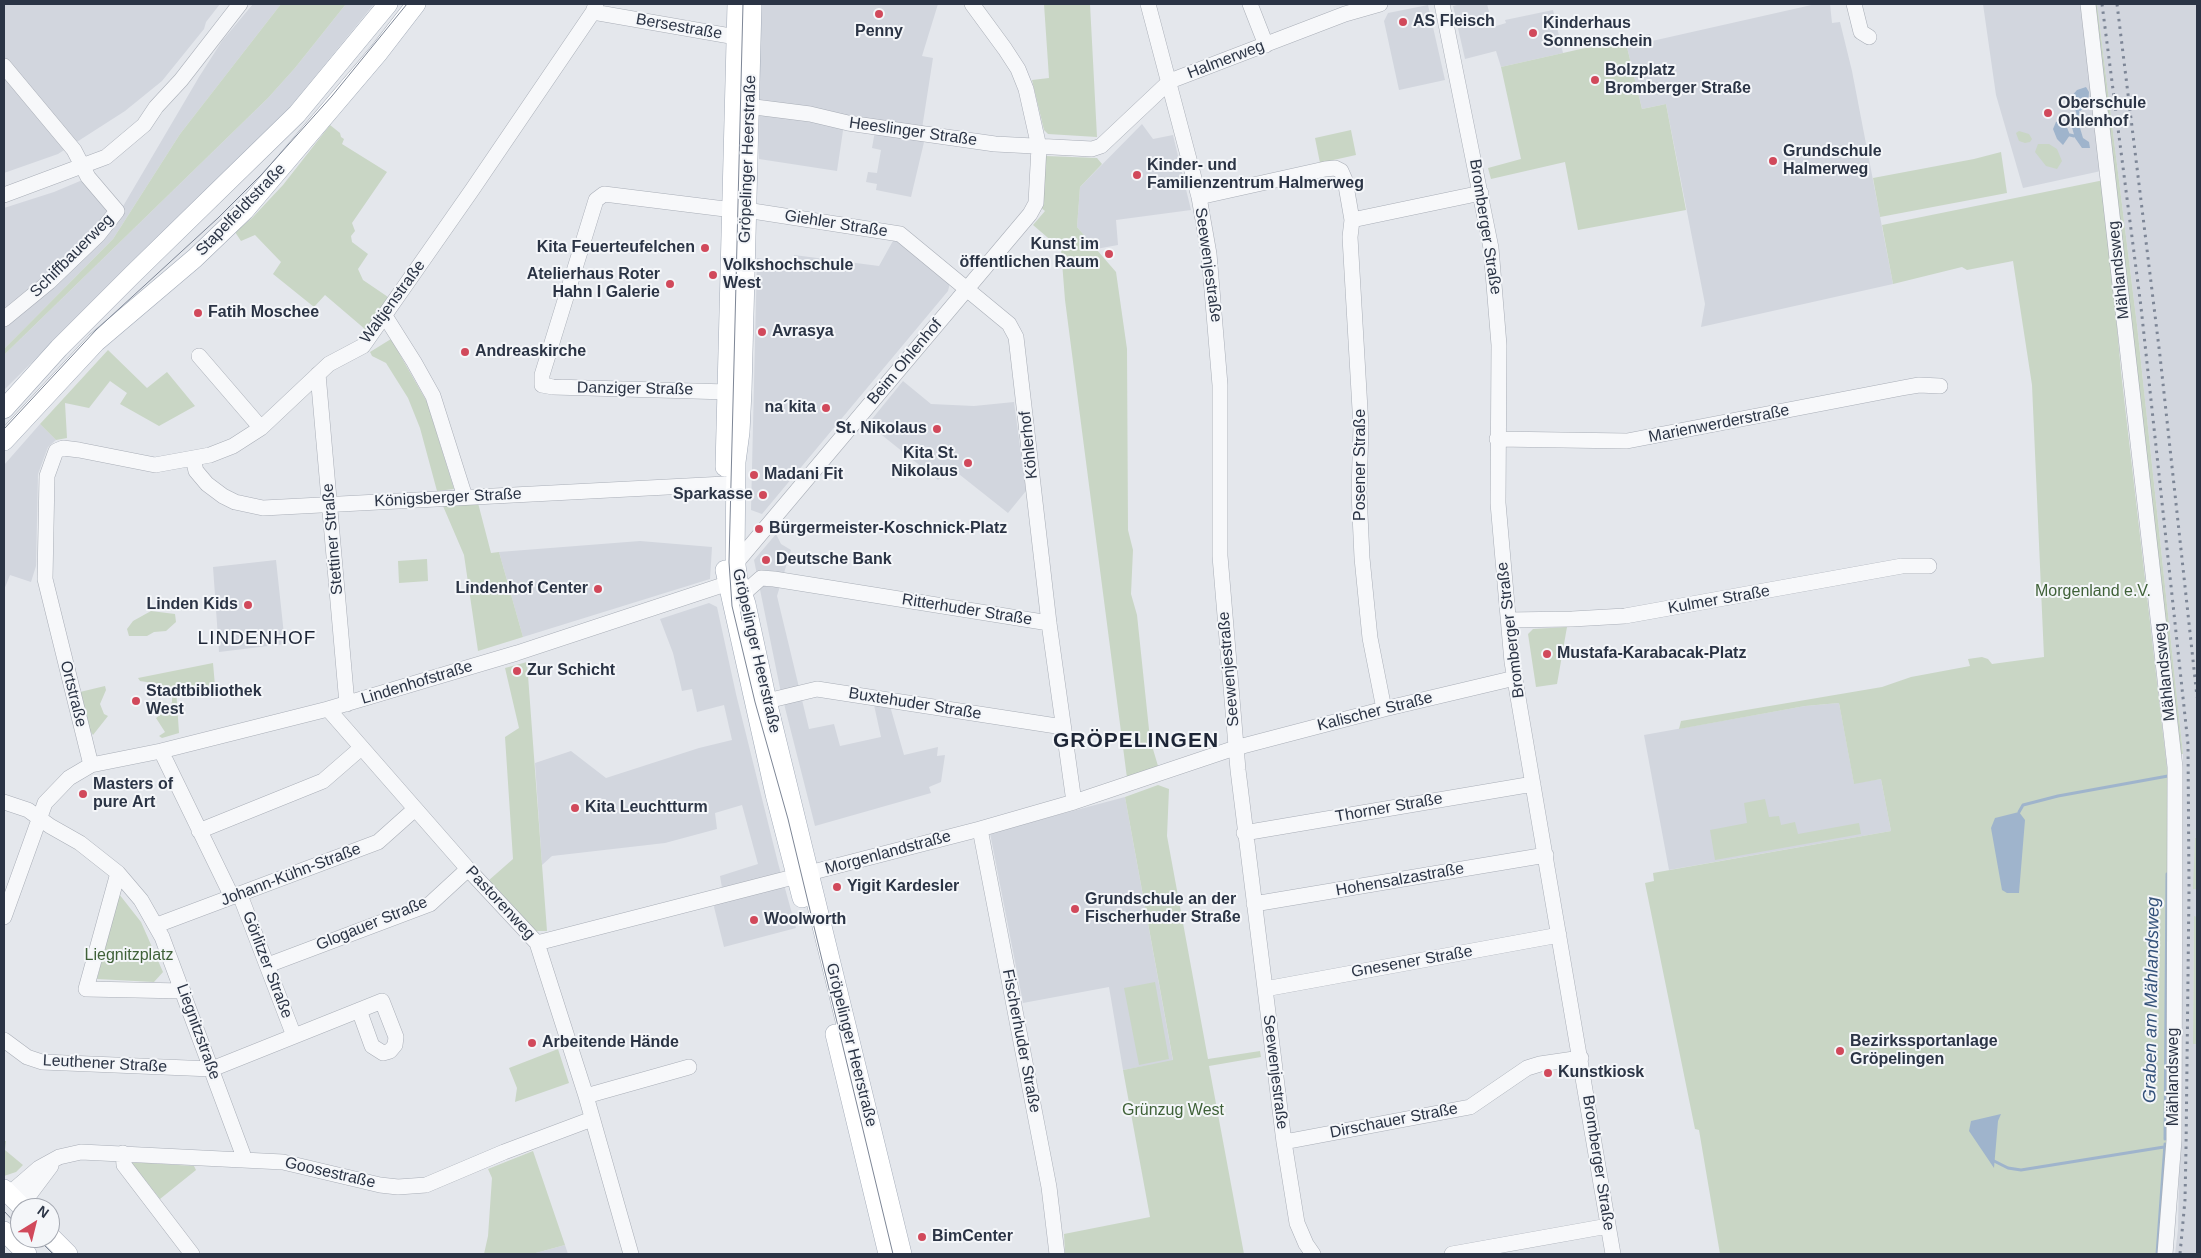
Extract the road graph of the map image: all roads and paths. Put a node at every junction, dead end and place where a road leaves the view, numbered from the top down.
1 (240, 4) edge
2 (388, 4) edge
3 (416, 4) edge
4 (737, 4) edge
5 (752, 4) edge
6 (972, 4) edge
7 (1148, 4) edge
8 (1250, 4) edge
9 (1380, 4) edge
10 (1442, 4) edge
11 (1854, 4) edge
12 (2088, 4) edge
13 (594, 8) edge
14 (1344, 9) edge
15 (736, 36) junction
16 (1869, 37) dead end
17 (1266, 45) junction
18 (4, 66) edge
19 (1170, 81) junction
20 (742, 106) junction
21 (1039, 147) junction
22 (1092, 149) joint
23 (82, 165) junction
24 (1481, 193) junction
25 (4, 195) edge
26 (1199, 197) junction
27 (740, 210) junction
28 (1352, 220) junction
29 (966, 289) junction
30 (386, 316) junction
31 (4, 319) edge
32 (200, 356) dead end
33 (318, 374) junction
34 (542, 385) joint
35 (1940, 386) dead end
36 (728, 392) junction
37 (4, 409) edge
38 (261, 428) junction
39 (1497, 439) junction
40 (4, 441) edge
41 (63, 448) joint
42 (193, 459) junction
43 (725, 484) junction
44 (465, 497) junction
45 (330, 504) junction
46 (1929, 566) dead end
47 (736, 580) junction
48 (1508, 620) junction
49 (1049, 623) junction
50 (1515, 678) junction
51 (767, 701) junction
52 (347, 704) junction
53 (328, 709) junction
54 (1384, 709) junction
55 (1064, 727) junction
56 (361, 748) junction
57 (1235, 748) junction
58 (161, 751) junction
59 (91, 765) junction
60 (1533, 784) junction
61 (4, 802) edge
62 (1074, 802) junction
63 (415, 809) junction
64 (40, 818) junction
65 (980, 828) junction
66 (199, 831) junction
67 (1244, 833) junction
68 (1546, 855) junction
69 (468, 869) junction
70 (118, 873) junction
71 (803, 874) junction
72 (236, 896) junction
73 (1254, 904) junction
74 (4, 917) edge
75 (157, 925) junction
76 (1559, 935) junction
77 (537, 943) junction
78 (268, 965) junction
79 (1265, 989) junction
80 (183, 992) junction
81 (360, 1010) junction
82 (294, 1036) junction
83 (4, 1040) edge
84 (1581, 1058) junction
85 (689, 1066) dead end
86 (212, 1069) junction
87 (586, 1096) junction
88 (592, 1119) junction
89 (1284, 1142) junction
90 (123, 1153) junction
91 (245, 1160) junction
92 (13, 1198) edge
93 (10, 1206) edge
94 (4, 1225) edge
95 (1608, 1226) junction
96 (4, 1231) edge
97 (27, 1254) edge
98 (192, 1254) edge
99 (631, 1254) edge
100 (888, 1254) edge
101 (902, 1254) edge
102 (1056, 1254) edge
103 (1313, 1254) edge
104 (1452, 1254) edge
105 (1613, 1254) edge
106 (2165, 1254) edge

1 - 23 street
2 - 37 main road, Stapelfeldtstraße
3 - 40 main road, Stapelfeldtstraße
4 - 15 main road, Gröpelinger Heerstraße
5 - 20 main road, Gröpelinger Heerstraße
6 - 21 street, Beim Ohlenhof
7 - 19 street, Seewenjestraße
8 - 17 street
9 - 14 street, Halmerweg
10 - 24 street, Bromberger Straße
11 - 16 street
12 - 106 street, Mählandsweg
13 - 15 street, Bersestraße
13 - 30 street, Waltjenstraße
14 - 17 street, Halmerweg
15 - 20 main road, Gröpelinger Heerstraße
17 - 19 street, Halmerweg
18 - 23 street
19 - 22 street, Halmerweg
19 - 26 street, Seewenjestraße
20 - 21 street, Heeslinger Straße
20 - 27 main road, Gröpelinger Heerstraße
21 - 22 street, Heeslinger Straße
21 - 29 street, Beim Ohlenhof
23 - 25 street
23 - 31 street, Schiffbauerweg
24 - 28 street
24 - 39 street, Bromberger Straße
26 - 28 street, Posener Straße
26 - 57 street, Seewenjestraße
27 - 29 street, Giehler Straße
27 - 34 street, Giehler Straße
27 - 36 main road, Gröpelinger Heerstraße
27 - 47 main road, Gröpelinger Heerstraße
28 - 54 street, Posener Straße
29 - 47 street, Beim Ohlenhof
29 - 49 street, Köhlerhof
30 - 33 street, Waltjenstraße
30 - 44 street
32 - 38 street
33 - 38 street, Waltjenstraße
33 - 45 street, Stettiner Straße
34 - 36 street, Danziger Straße
35 - 39 street, Marienwerderstraße
36 - 43 main road, Gröpelinger Heerstraße
38 - 42 street, Waltjenstraße
39 - 48 street, Bromberger Straße
41 - 42 street, Waltjenstraße
41 - 59 street, Ortstraße
42 - 45 street, Königsberger Straße
43 - 44 street, Königsberger Straße
43 - 47 main road, Gröpelinger Heerstraße
44 - 45 street, Königsberger Straße
45 - 52 street, Stettiner Straße
46 - 48 street, Kulmer Straße
47 - 49 street, Ritterhuder Straße
47 - 51 main road, Gröpelinger Heerstraße
47 - 52 street, Lindenhofstraße
47 - 71 main road, Gröpelinger Heerstraße
48 - 50 street, Bromberger Straße
49 - 55 street, Ritterhuder Straße
50 - 54 street, Kalischer Straße
50 - 60 street, Bromberger Straße
51 - 55 street, Buxtehuder Straße
51 - 71 main road, Gröpelinger Heerstraße
52 - 53 street, Lindenhofstraße
53 - 56 street, Pastorenweg
53 - 58 street, Lindenhofstraße
54 - 57 street, Kalischer Straße
55 - 62 street, Ritterhuder Straße
56 - 63 street, Pastorenweg
56 - 66 street
57 - 62 street, Morgenlandstraße
57 - 67 street, Seewenjestraße
58 - 59 street, Lindenhofstraße
58 - 66 street, Görlitzer Straße
59 - 64 street
60 - 67 street, Thorner Straße
60 - 68 street, Bromberger Straße
61 - 64 street, Liegnitzstraße
62 - 65 street, Morgenlandstraße
63 - 69 street, Pastorenweg
63 - 72 street, Johann-Kühn-Straße
64 - 70 street, Liegnitzstraße
64 - 74 street
65 - 71 street, Morgenlandstraße
65 - 102 street, Fischerhuder Straße
66 - 72 street, Görlitzer Straße
67 - 73 street, Seewenjestraße
68 - 73 street, Hohensalzastraße
68 - 76 street, Bromberger Straße
69 - 77 street, Pastorenweg
69 - 78 street, Glogauer Straße
70 - 75 street, Liegnitzstraße
70 - 80 street
71 - 77 street, Morgenlandstraße
71 - 100 main road, Gröpelinger Heerstraße
71 - 101 main road, Gröpelinger Heerstraße
72 - 75 street, Johann-Kühn-Straße
72 - 78 street, Görlitzer Straße
73 - 79 street, Seewenjestraße
75 - 80 street, Liegnitzstraße
76 - 79 street, Gnesener Straße
76 - 84 street, Bromberger Straße
77 - 87 street, Pastorenweg
78 - 82 street, Görlitzer Straße
79 - 89 street, Seewenjestraße
80 - 86 street, Liegnitzstraße
81 - 81 street
81 - 82 street
82 - 86 street
83 - 86 street, Leuthener Straße
84 - 89 street, Dirschauer Straße
84 - 95 street, Bromberger Straße
85 - 87 street
86 - 91 street, Liegnitzstraße
87 - 88 street, Pastorenweg
88 - 91 street, Goosestraße
88 - 99 street, Pastorenweg
89 - 103 street, Seewenjestraße
90 - 91 street, Goosestraße
90 - 92 street, Goosestraße
90 - 98 street
93 - 94 main road
95 - 104 street
95 - 105 street, Bromberger Straße
96 - 97 main road

